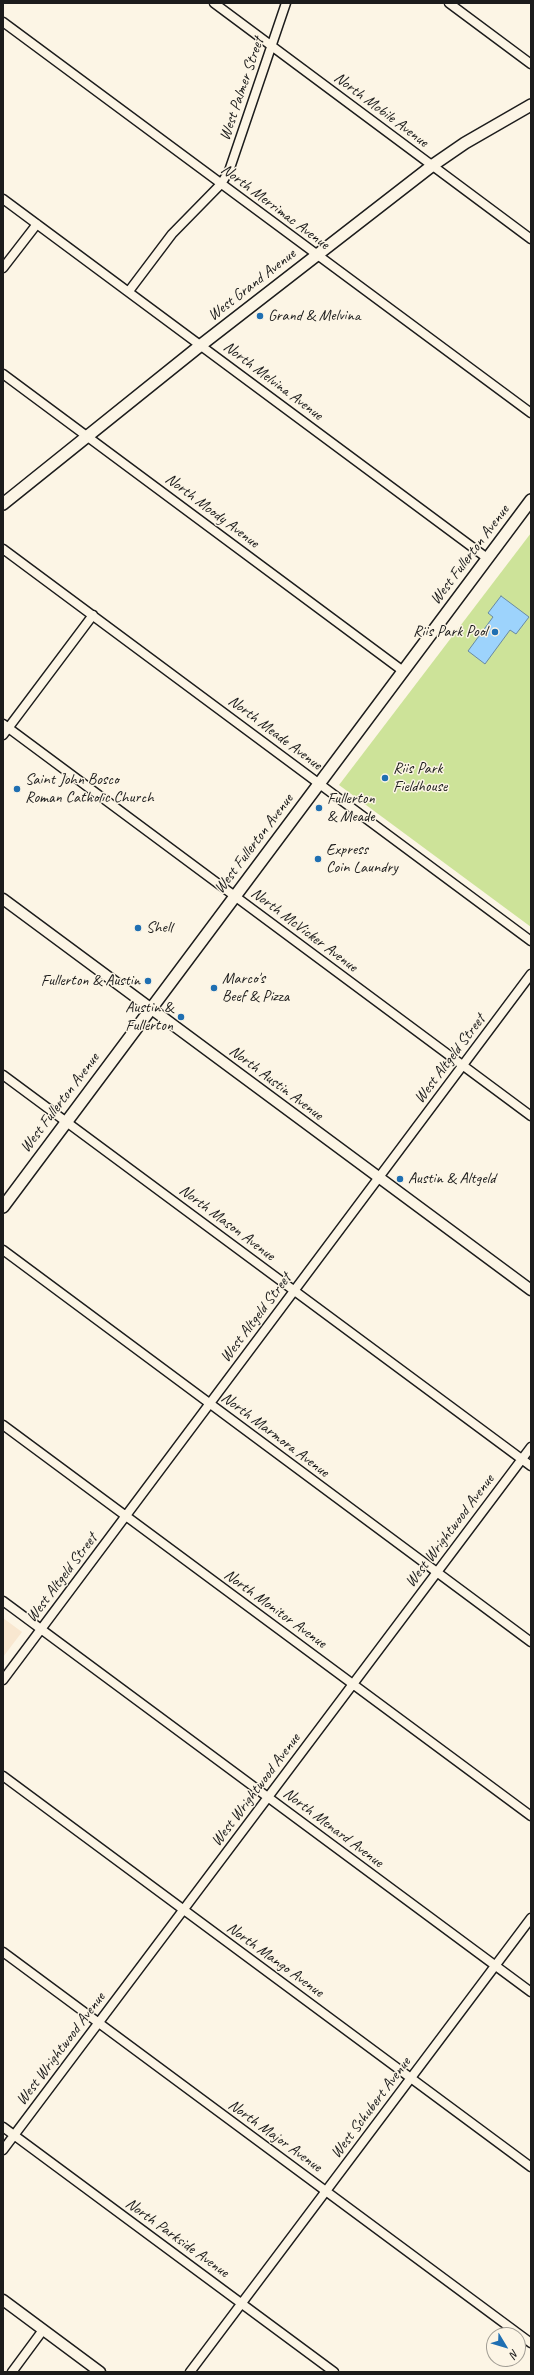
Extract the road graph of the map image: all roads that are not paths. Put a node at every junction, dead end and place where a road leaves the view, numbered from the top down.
1 (214, 3) edge
2 (286, 3) edge
3 (449, 3) edge
4 (3, 22) edge
5 (271, 45) junction
6 (531, 64) edge
7 (531, 105) edge
8 (433, 166) junction
9 (221, 184) junction
10 (3, 199) edge
11 (37, 224) junction
12 (531, 240) edge
13 (316, 256) junction
14 (3, 268) edge
15 (129, 291) junction
16 (201, 345) junction
17 (3, 374) edge
18 (531, 413) edge
19 (87, 436) junction
20 (531, 500) edge
21 (3, 504) edge
22 (3, 549) edge
23 (487, 558) junction
24 (93, 615) junction
25 (403, 671) junction
26 (5, 729) edge
27 (319, 783) junction
28 (235, 896) junction
29 (3, 899) edge
30 (531, 941) edge
31 (531, 974) edge
32 (151, 1008) junction
33 (463, 1065) junction
34 (3, 1075) edge
35 (531, 1116) edge
36 (66, 1122) junction
37 (379, 1177) junction
38 (3, 1207) edge
39 (3, 1250) edge
40 (294, 1290) junction
41 (531, 1290) edge
42 (210, 1403) junction
43 (3, 1425) edge
44 (531, 1447) edge
45 (522, 1459) junction
46 (531, 1466) edge
47 (126, 1516) junction
48 (437, 1572) junction
49 (3, 1600) edge
50 (41, 1629) junction
51 (531, 1642) edge
52 (3, 1680) edge
53 (353, 1684) junction
54 (3, 1776) edge
55 (268, 1797) junction
56 (531, 1816) edge
57 (184, 1910) junction
58 (531, 1918) edge
59 (3, 1952) edge
60 (495, 1965) junction
61 (531, 1992) edge
62 (99, 2023) junction
63 (411, 2078) junction
64 (3, 2127) edge
65 (14, 2136) junction
66 (3, 2150) edge
67 (531, 2167) edge
68 (326, 2191) junction
69 (3, 2300) edge
70 (241, 2303) junction
71 (43, 2330) junction
72 (531, 2342) edge
73 (12, 2372) edge
74 (100, 2372) edge
75 (190, 2372) edge
76 (334, 2372) edge

1 - 5 street, North Mobile Avenue
2 - 5 street, West Palmer Street
3 - 6 street
4 - 9 street, North Merrimac Avenue
5 - 8 street, North Mobile Avenue
5 - 9 street, West Palmer Street
7 - 8 main road, West Grand Avenue
8 - 12 street, North Mobile Avenue
8 - 13 main road, West Grand Avenue
9 - 13 street, North Merrimac Avenue
9 - 15 street, West Palmer Street
10 - 11 street, North Melvina Avenue
11 - 14 street
11 - 15 street, North Melvina Avenue
13 - 16 main road, West Grand Avenue
13 - 18 street, North Merrimac Avenue
15 - 16 street, North Melvina Avenue
16 - 19 main road, West Grand Avenue
16 - 23 street, North Melvina Avenue
17 - 19 street, North Moody Avenue
19 - 21 main road, West Grand Avenue
19 - 25 street, North Moody Avenue
20 - 23 main road, West Fullerton Avenue
22 - 24 street, North Meade Avenue
23 - 25 main road, West Fullerton Avenue
24 - 26 street
24 - 27 street, North Meade Avenue
25 - 27 main road, West Fullerton Avenue
26 - 28 street, North McVicker Avenue
27 - 28 main road, West Fullerton Avenue
27 - 30 street, North Meade Avenue
28 - 32 main road, West Fullerton Avenue
28 - 33 street, North McVicker Avenue
29 - 32 street, North Austin Avenue
31 - 33 street, West Altgeld Street
32 - 36 main road, West Fullerton Avenue
32 - 37 street, North Austin Avenue
33 - 35 street, North McVicker Avenue
33 - 37 street, West Altgeld Street
34 - 36 street, North Mason Avenue
36 - 38 main road, West Fullerton Avenue
36 - 40 street, North Mason Avenue
37 - 40 street, West Altgeld Street
37 - 41 street, North Austin Avenue
39 - 42 street, North Marmora Avenue
40 - 42 street, West Altgeld Street
40 - 45 street, North Mason Avenue
42 - 47 street, West Altgeld Street
42 - 48 street, North Marmora Avenue
43 - 47 street, North Monitor Avenue
44 - 45 street, West Wrightwood Avenue
45 - 46 street, North Mason Avenue
45 - 48 street, West Wrightwood Avenue
47 - 50 street, West Altgeld Street
47 - 53 street, North Monitor Avenue
48 - 51 street, North Marmora Avenue
48 - 53 street, West Wrightwood Avenue
49 - 50 street, North Menard Avenue
50 - 52 street, West Altgeld Street
50 - 55 street, North Menard Avenue
53 - 55 street, West Wrightwood Avenue
53 - 56 street, North Monitor Avenue
54 - 57 street, North Mango Avenue
55 - 57 street, West Wrightwood Avenue
55 - 60 street, North Menard Avenue
57 - 62 street, West Wrightwood Avenue
57 - 63 street, North Mango Avenue
58 - 60 street, West Schubert Avenue
59 - 62 street, North Major Avenue
60 - 61 street, North Menard Avenue
60 - 63 street, West Schubert Avenue
62 - 65 street, West Wrightwood Avenue
62 - 68 street, North Major Avenue
63 - 67 street, North Mango Avenue
63 - 68 street, West Schubert Avenue
64 - 65 street, North Parkside Avenue
65 - 66 street, West Wrightwood Avenue
65 - 70 street, North Parkside Avenue
68 - 70 street, West Schubert Avenue
68 - 72 street, North Major Avenue
69 - 71 street
70 - 75 street, West Schubert Avenue
70 - 76 street, North Parkside Avenue
71 - 73 street
71 - 74 street

